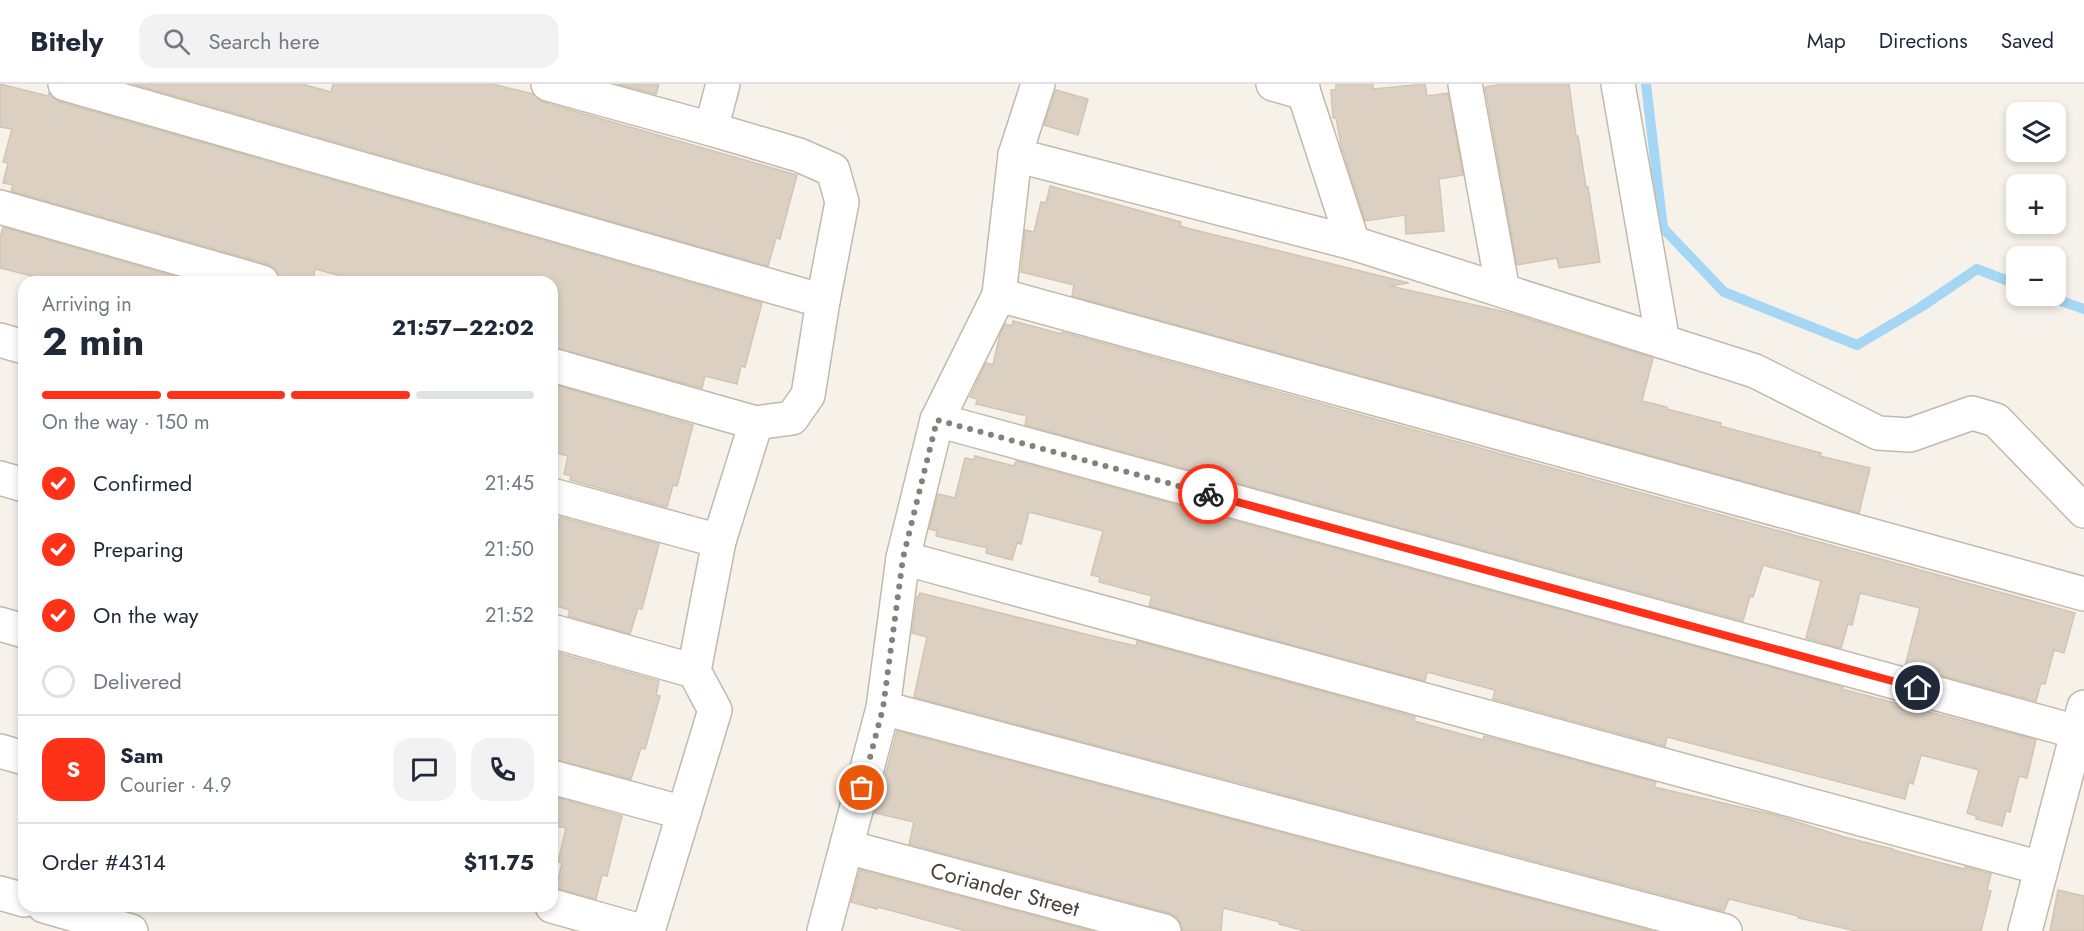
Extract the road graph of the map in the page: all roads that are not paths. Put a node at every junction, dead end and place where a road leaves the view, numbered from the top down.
1 (65, 84) edge
2 (548, 84) edge
3 (723, 84) edge
4 (1038, 84) edge
5 (1273, 84) edge
6 (1464, 84) edge
7 (1618, 84) edge
8 (1303, 89) edge
9 (711, 129) junction
10 (1015, 155) junction
11 (0, 207) edge
12 (1353, 243) junction
13 (241, 276) edge
14 (1503, 291) junction
15 (999, 295) junction
16 (823, 301) junction
17 (0, 340) edge
18 (1663, 342) junction
19 (18, 345) edge
20 (558, 367) edge
21 (937, 420) junction
22 (756, 423) junction
23 (0, 478) edge
24 (18, 483) edge
25 (558, 497) edge
26 (2084, 512) edge
27 (719, 541) junction
28 (903, 558) junction
29 (2084, 594) edge
30 (0, 624) edge
31 (18, 629) edge
32 (558, 633) edge
33 (694, 671) junction
34 (883, 708) junction
35 (2081, 719) edge
36 (0, 752) edge
37 (18, 756) edge
38 (558, 779) edge
39 (684, 813) junction
40 (846, 847) junction
41 (2041, 868) junction
42 (0, 893) edge
43 (18, 898) edge
44 (558, 908) edge
45 (65, 912) edge
46 (131, 931) edge
47 (641, 931) edge
48 (648, 931) edge
49 (824, 931) edge
50 (1164, 931) edge
51 (1725, 931) edge
52 (2025, 931) edge

1 - 16 street
2 - 9 street
3 - 9 street
4 - 10 street
5 - 8 street
6 - 14 street
7 - 18 street
8 - 12 street
9 - 16 street
10 - 12 street
10 - 15 street
11 - 13 street
12 - 14 street
14 - 18 street
15 - 21 street
15 - 29 street
16 - 22 street
17 - 19 street
18 - 26 street
20 - 22 street
21 - 28 street
21 - 35 street
22 - 27 street
23 - 24 street
25 - 27 street
27 - 33 street
28 - 34 street
28 - 41 street
30 - 31 street
32 - 33 street
33 - 39 street
34 - 40 street
34 - 51 street
35 - 41 street
36 - 37 street
38 - 39 street
39 - 48 street
40 - 49 street
40 - 50 street, Coriander Street
41 - 52 street
42 - 43 street
44 - 47 street
45 - 46 street

